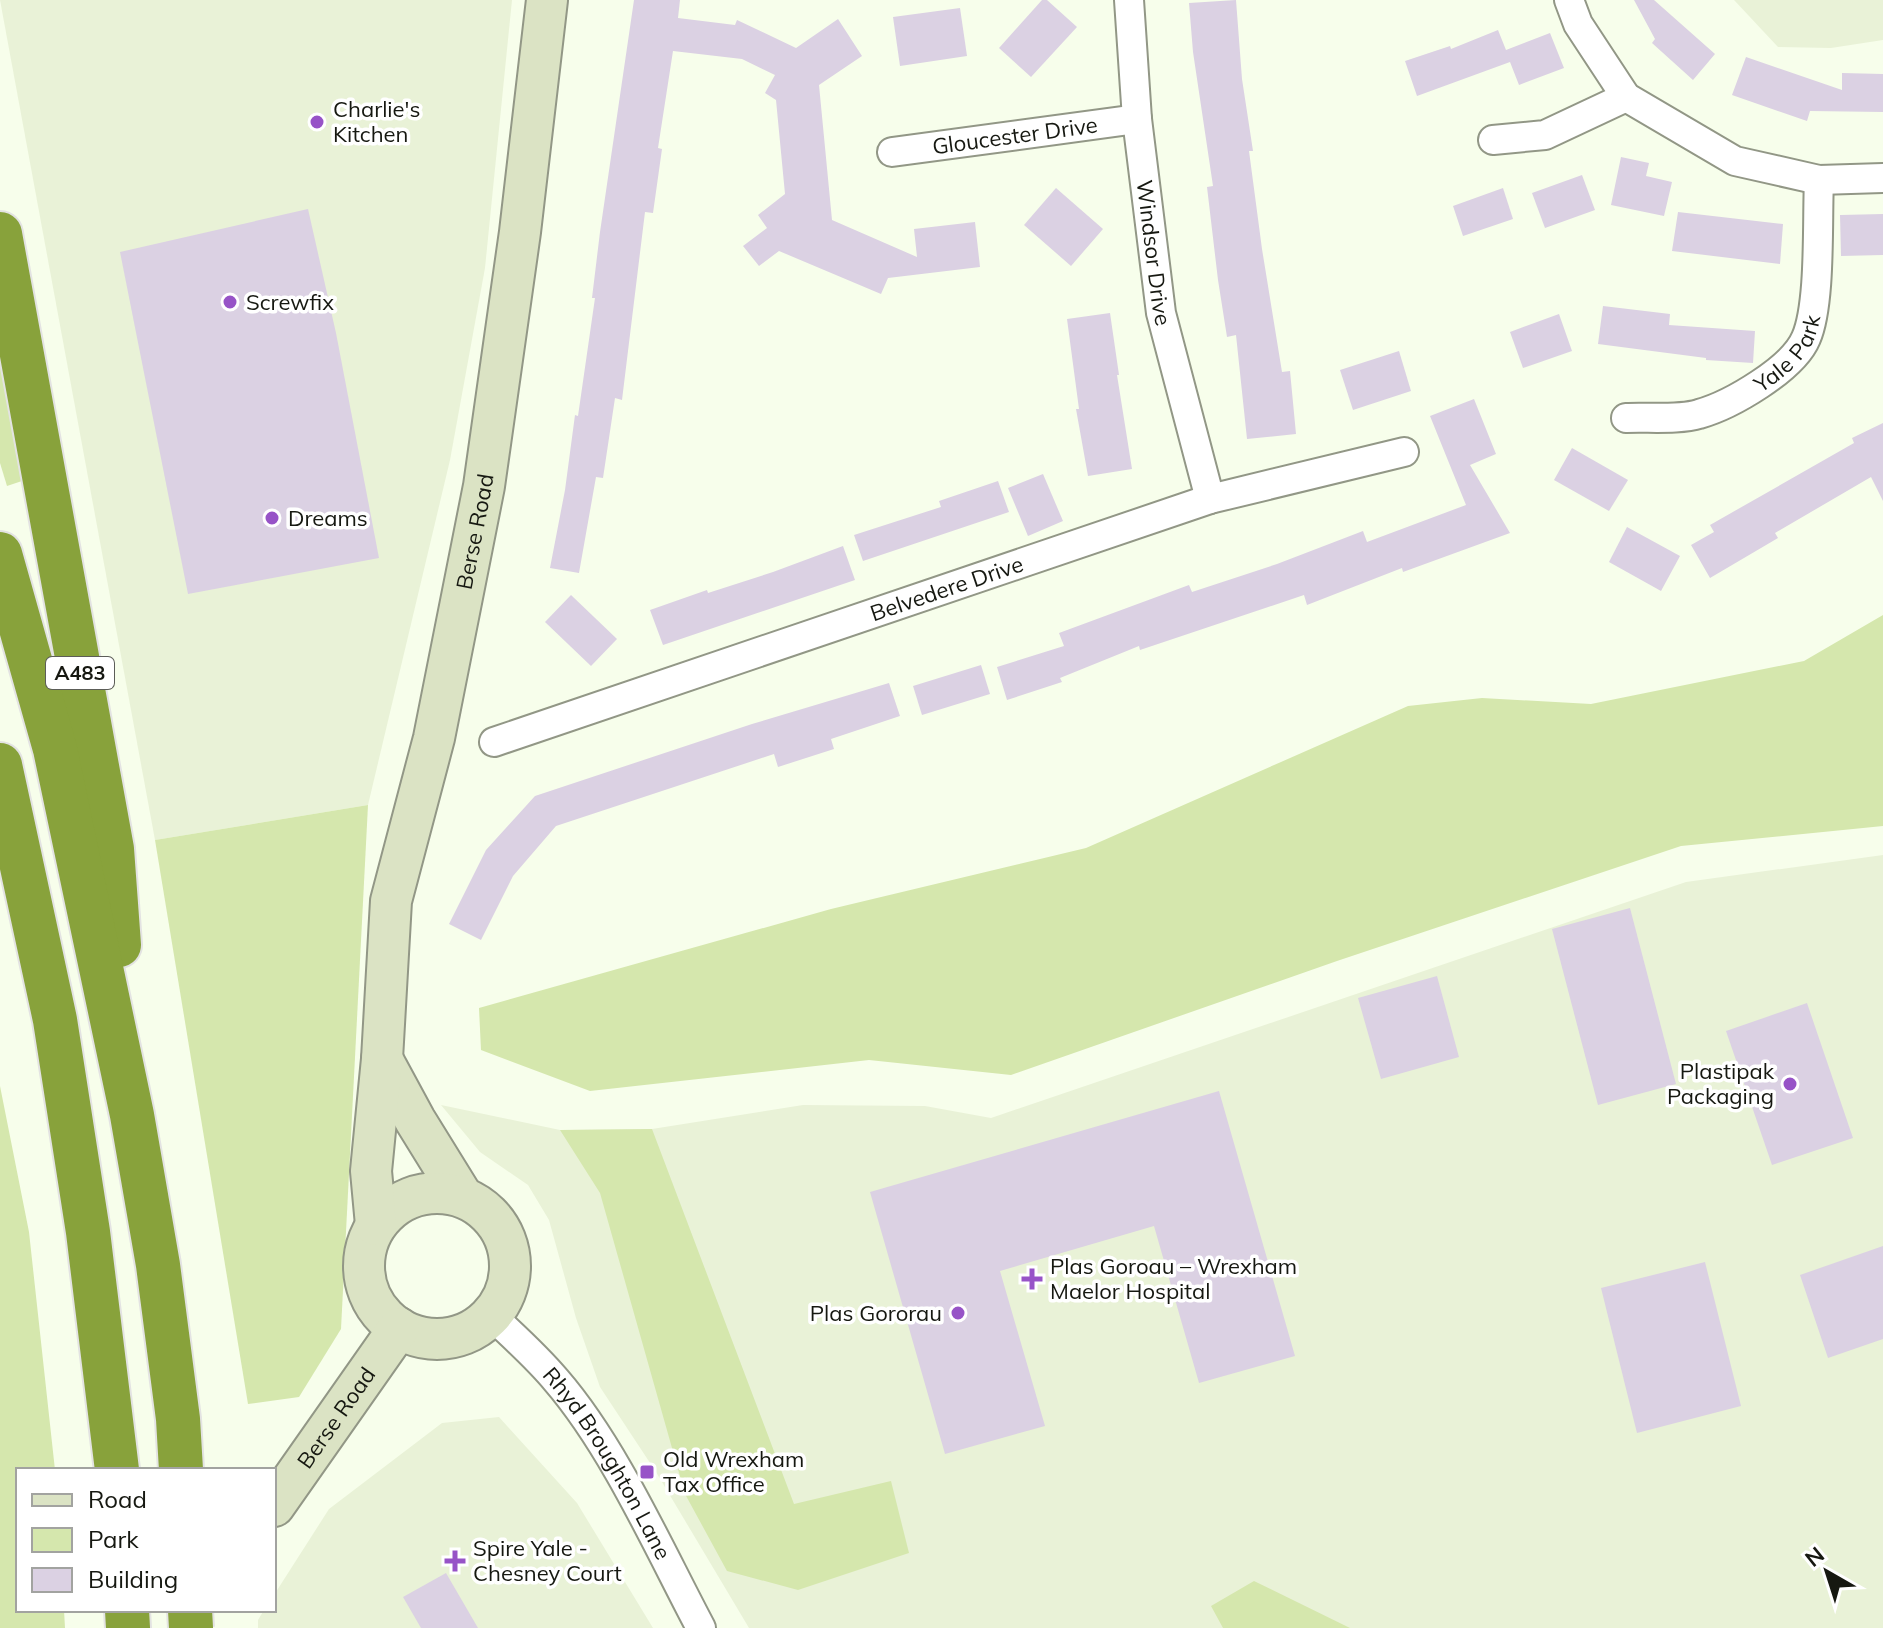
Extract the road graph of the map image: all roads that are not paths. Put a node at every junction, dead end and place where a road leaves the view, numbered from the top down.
1 (547, 0) edge
2 (1129, 0) edge
3 (1569, 0) edge
4 (1626, 97) junction
5 (1137, 119) junction
6 (1493, 140) dead end
7 (892, 152) dead end
8 (1883, 178) edge
9 (1819, 180) junction
10 (0, 234) edge
11 (1626, 418) dead end
12 (1404, 452) dead end
13 (1210, 499) junction
14 (0, 554) edge
15 (494, 742) dead end
16 (0, 765) edge
17 (0, 905) edge
18 (55, 1020) junction
19 (382, 1059) junction
20 (132, 1115) junction
21 (462, 1196) junction
22 (376, 1225) junction
23 (491, 1315) junction
24 (399, 1328) junction
25 (117, 1461) edge
26 (181, 1468) edge
27 (276, 1503) edge
28 (188, 1612) edge
29 (176, 1628) edge
30 (701, 1628) edge

1 - 19 main road, Berse Road
2 - 5 street, Windsor Drive
3 - 4 street
4 - 6 street
4 - 9 street
5 - 7 street, Gloucester Drive
5 - 13 street, Windsor Drive
8 - 9 street
9 - 11 street, Yale Park
10 - 20 highway, A483
12 - 13 street, Belvedere Drive
13 - 15 street, Belvedere Drive
14 - 20 highway, A483
16 - 18 highway
17 - 18 highway
18 - 25 highway
19 - 21 main road
19 - 22 main road, Berse Road
20 - 26 highway, A483
21 - 22 main road
21 - 23 main road
22 - 24 main road
23 - 24 main road
23 - 30 street, Rhyd Broughton Lane
24 - 27 main road, Berse Road
28 - 29 main road

